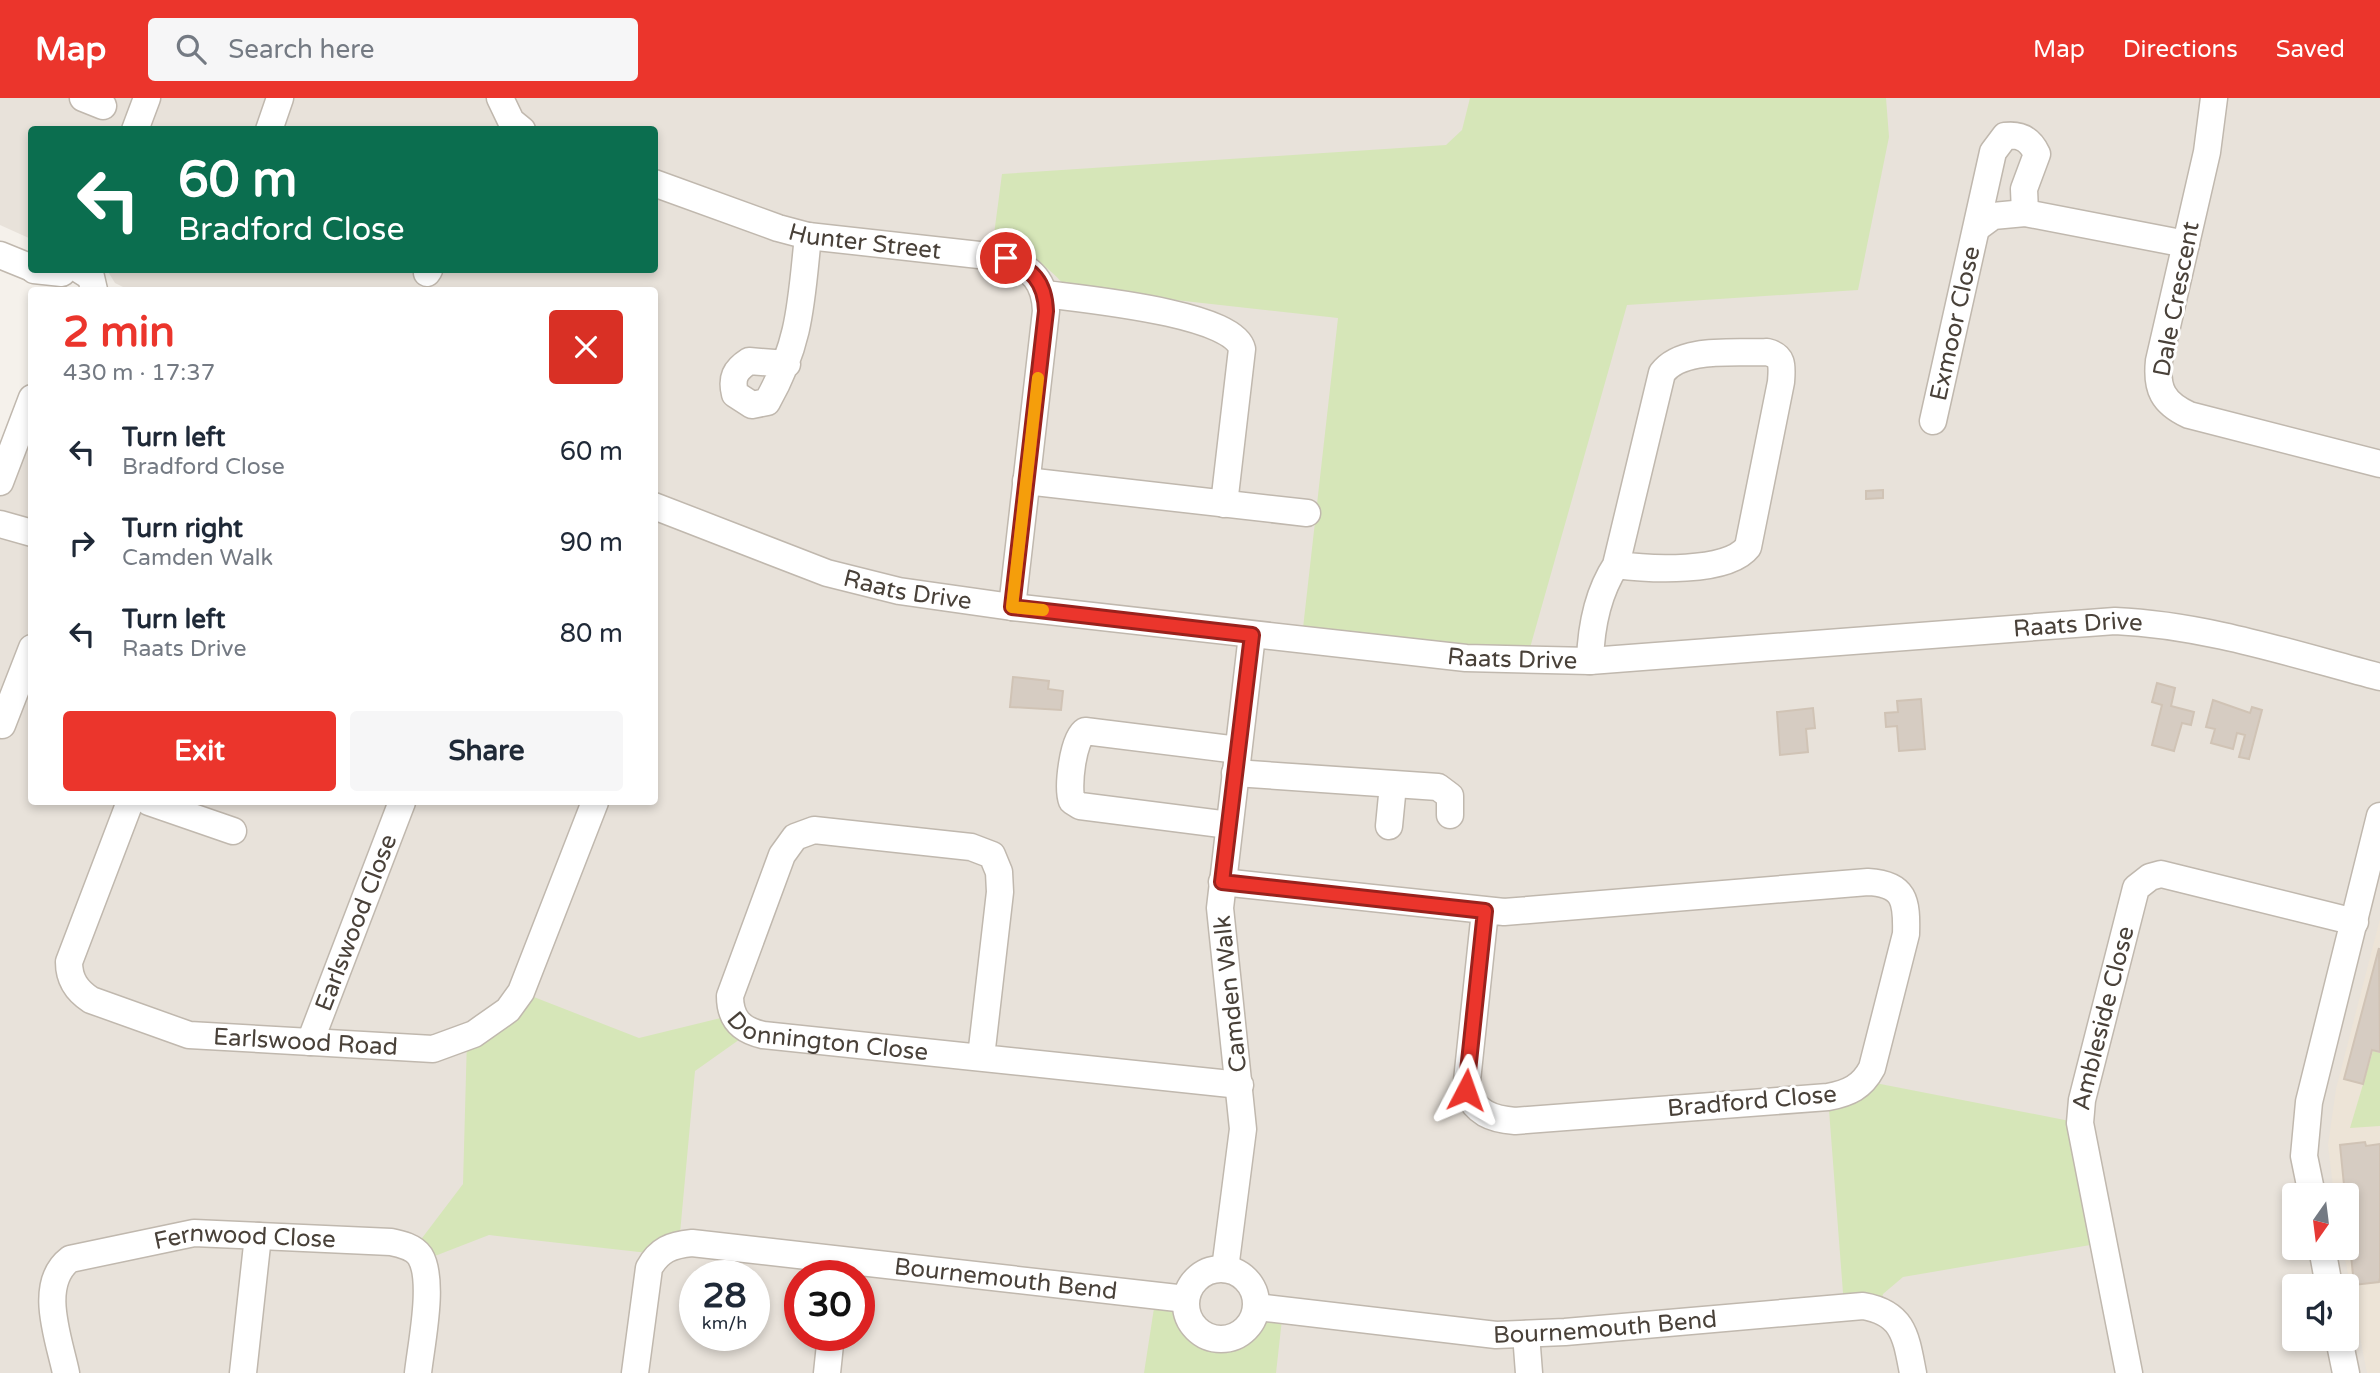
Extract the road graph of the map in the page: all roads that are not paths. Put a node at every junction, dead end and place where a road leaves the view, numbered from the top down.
1 (147, 98) edge
2 (280, 98) edge
3 (500, 98) edge
4 (2214, 98) edge
5 (136, 126) edge
6 (270, 126) edge
7 (517, 126) edge
8 (658, 184) edge
9 (2025, 213) junction
10 (1978, 227) junction
11 (808, 236) junction
12 (2186, 244) junction
13 (0, 255) edge
14 (28, 264) edge
15 (1045, 294) junction
16 (787, 364) dead end
17 (28, 408) edge
18 (1933, 421) dead end
19 (2380, 464) edge
20 (1026, 481) junction
21 (0, 482) edge
22 (1224, 504) junction
23 (658, 507) edge
24 (1307, 513) dead end
25 (1616, 565) junction
26 (1012, 607) junction
27 (1252, 635) junction
28 (1590, 661) junction
29 (28, 670) edge
30 (2380, 677) edge
31 (24, 691) edge
32 (2, 726) dead end
33 (1236, 761) junction
34 (1393, 785) junction
35 (129, 805) edge
36 (158, 805) edge
37 (401, 805) edge
38 (594, 805) edge
39 (1450, 814) dead end
40 (2380, 816) edge
41 (1229, 825) junction
42 (1389, 826) dead end
43 (233, 831) dead end
44 (1222, 882) junction
45 (1485, 911) junction
46 (2355, 922) junction
47 (310, 1042) junction
48 (981, 1058) junction
49 (1240, 1085) junction
50 (2310, 1183) edge
51 (258, 1236) junction
52 (792, 1260) edge
53 (1225, 1269) junction
54 (875, 1271) edge
55 (1186, 1299) junction
56 (1257, 1307) junction
57 (1526, 1334) junction
58 (829, 1351) edge
59 (2341, 1351) edge
60 (66, 1373) edge
61 (243, 1373) edge
62 (418, 1373) edge
63 (635, 1373) edge
64 (827, 1373) edge
65 (1529, 1373) edge
66 (1913, 1373) edge
67 (2129, 1373) edge
68 (2346, 1373) edge

1 - 5 street
2 - 6 street
3 - 7 street
4 - 12 street, Dale Crescent
8 - 11 street, Hunter Street
9 - 10 street, Exmoor Close
9 - 10 street, Exmoor Close
9 - 12 street, Exmoor Close
10 - 18 street, Exmoor Close
11 - 15 street, Hunter Street
11 - 16 street
12 - 19 street, Dale Crescent
13 - 14 street
15 - 20 street
15 - 22 street
17 - 21 street
20 - 22 street
20 - 26 street
22 - 24 street
23 - 26 street, Raats Drive
25 - 25 street
25 - 28 street
26 - 27 street, Raats Drive
27 - 28 street, Raats Drive
27 - 33 street, Camden Walk
28 - 30 street, Raats Drive
29 - 31 street
31 - 32 street
33 - 34 street
33 - 41 street, Camden Walk
33 - 41 street
34 - 39 street
34 - 42 street
35 - 47 street, Earlswood Road
36 - 43 street
37 - 47 street, Earlswood Close
38 - 47 street, Earlswood Road
40 - 46 street
41 - 44 street, Camden Walk
44 - 45 street, Bradford Close
44 - 49 street, Camden Walk
45 - 45 street, Bradford Close
46 - 50 street
46 - 67 street, Ambleside Close
48 - 48 street, Donnington Close
48 - 49 street, Donnington Close
49 - 53 street, Camden Walk
51 - 60 street, Fernwood Close
51 - 61 street
51 - 62 street, Fernwood Close
52 - 63 street, Bournemouth Bend
53 - 55 street
53 - 56 street
54 - 55 street, Bournemouth Bend
55 - 56 street
56 - 57 street, Bournemouth Bend
57 - 65 street
57 - 66 street, Bournemouth Bend
58 - 64 street
59 - 68 street

